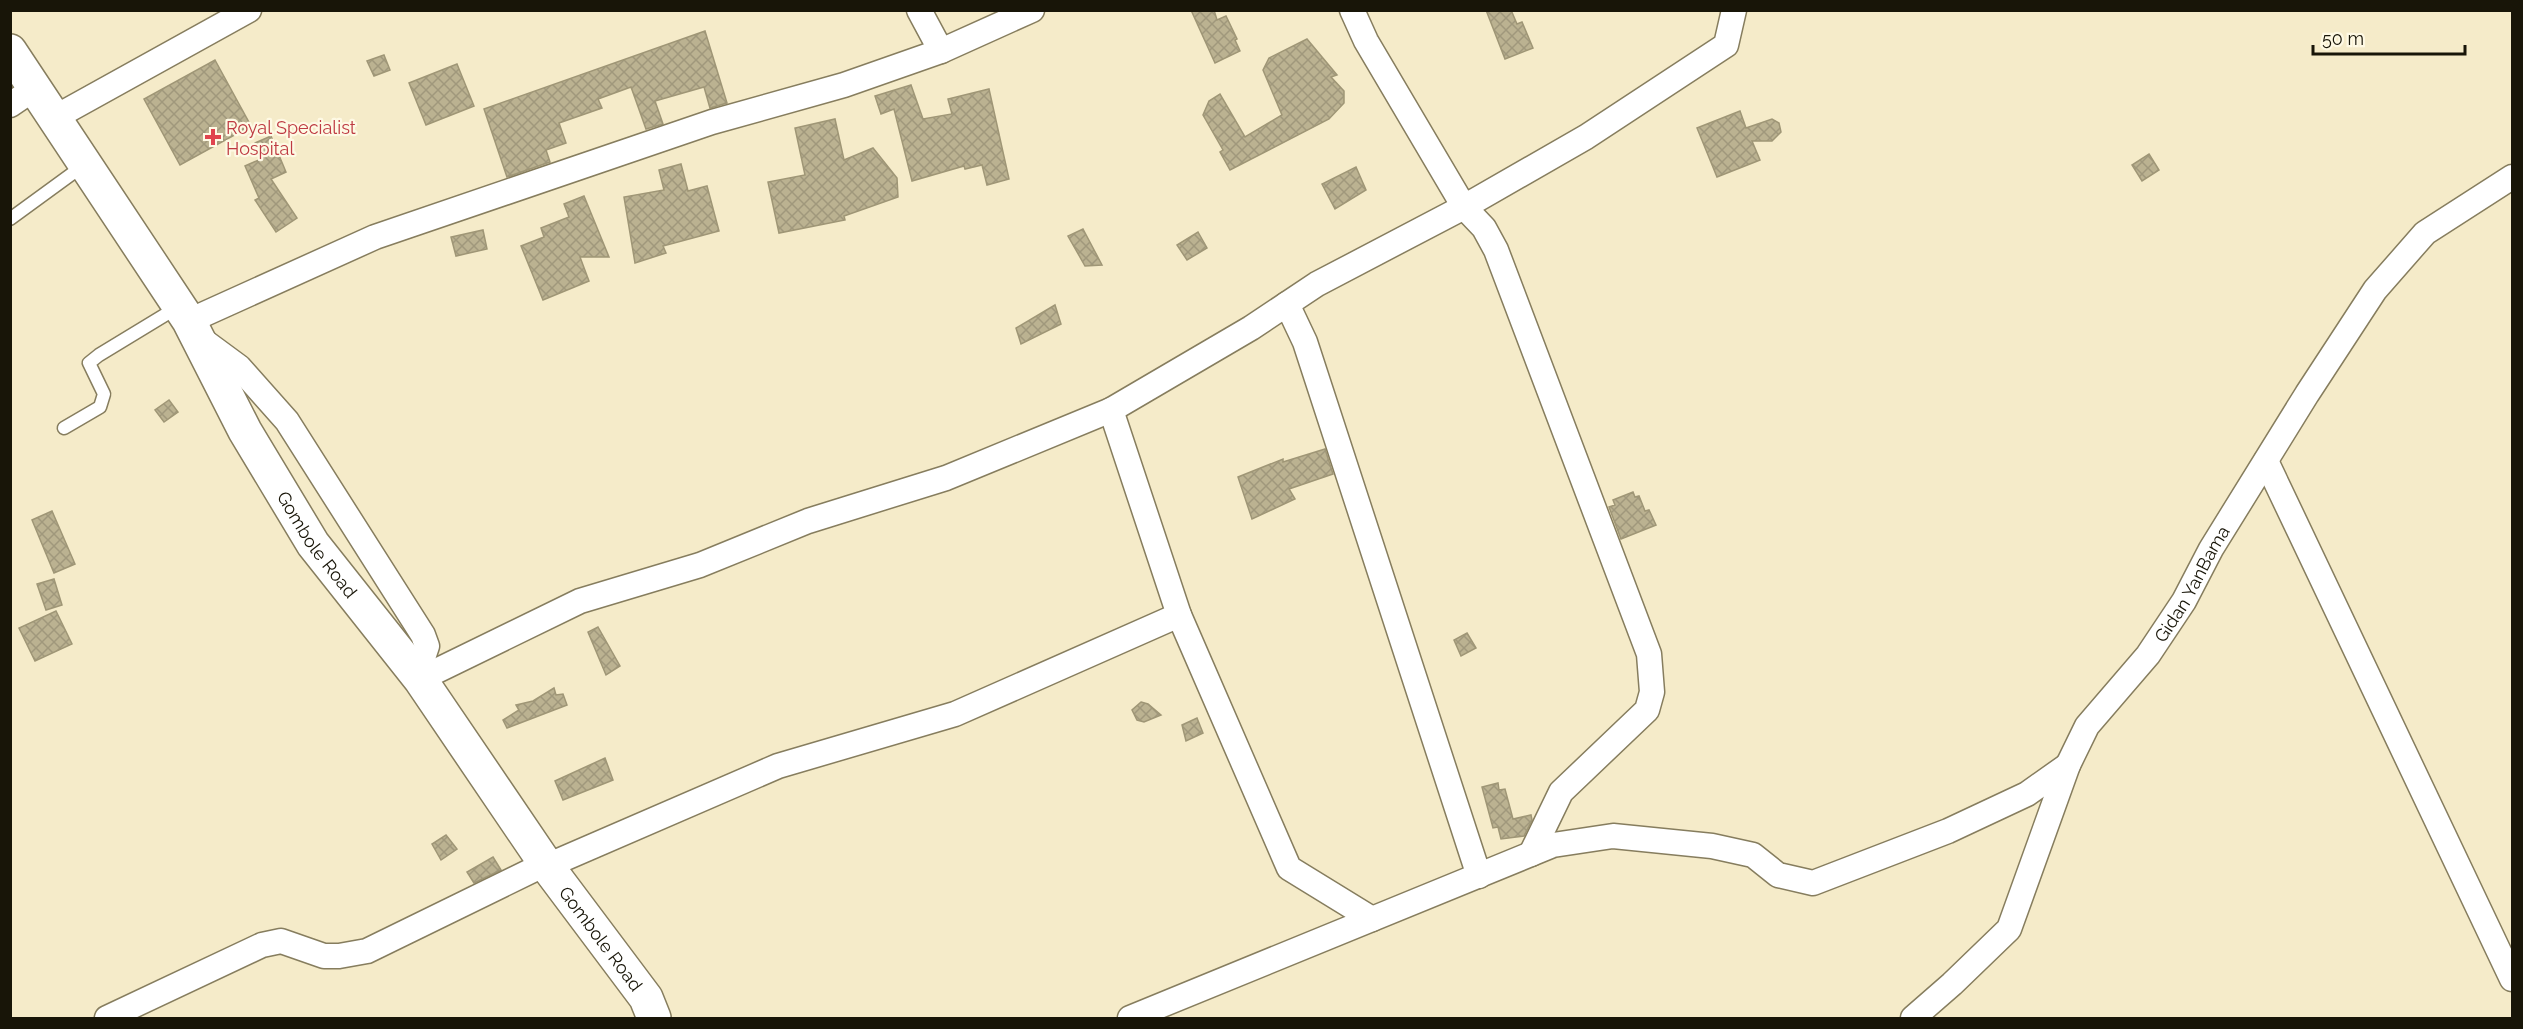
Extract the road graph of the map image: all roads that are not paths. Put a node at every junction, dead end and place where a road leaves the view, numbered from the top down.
1 (249, 10) edge
2 (919, 10) edge
3 (1032, 10) edge
4 (1352, 10) edge
5 (1734, 10) edge
6 (10, 51) edge
7 (941, 51) junction
8 (23, 96) edge
9 (54, 118) junction
10 (85, 164) junction
11 (2512, 177) edge
12 (1464, 207) junction
13 (10, 219) edge
14 (1287, 304) junction
15 (187, 320) junction
16 (1111, 410) junction
17 (64, 428) dead end
18 (2266, 461) junction
19 (1179, 615) junction
20 (418, 678) junction
21 (2068, 765) junction
22 (1531, 854) junction
23 (546, 865) junction
24 (1479, 876) junction
25 (1372, 919) junction
26 (2512, 979) edge
27 (107, 1018) edge
28 (654, 1018) edge
29 (1130, 1018) edge
30 (1913, 1018) edge

1 - 9 street
2 - 7 street
3 - 7 street
4 - 12 street
5 - 12 street
6 - 8 street, Gombole Road
7 - 15 street
8 - 9 street, Gombole Road
9 - 10 street, Gombole Road
10 - 13 lane
10 - 15 street, Gombole Road
11 - 18 street, Gidan YanBama
12 - 14 street
12 - 22 street
14 - 16 street
14 - 24 street
15 - 17 lane
15 - 20 street, Gombole Road
15 - 20 street
16 - 19 street
16 - 20 street
18 - 21 street, Gidan YanBama
18 - 26 street
19 - 23 street
19 - 25 street
20 - 23 street, Gombole Road
21 - 22 street
21 - 30 street, Gidan YanBama
22 - 24 street
23 - 27 street
23 - 28 street, Gombole Road
24 - 25 street
25 - 29 street

